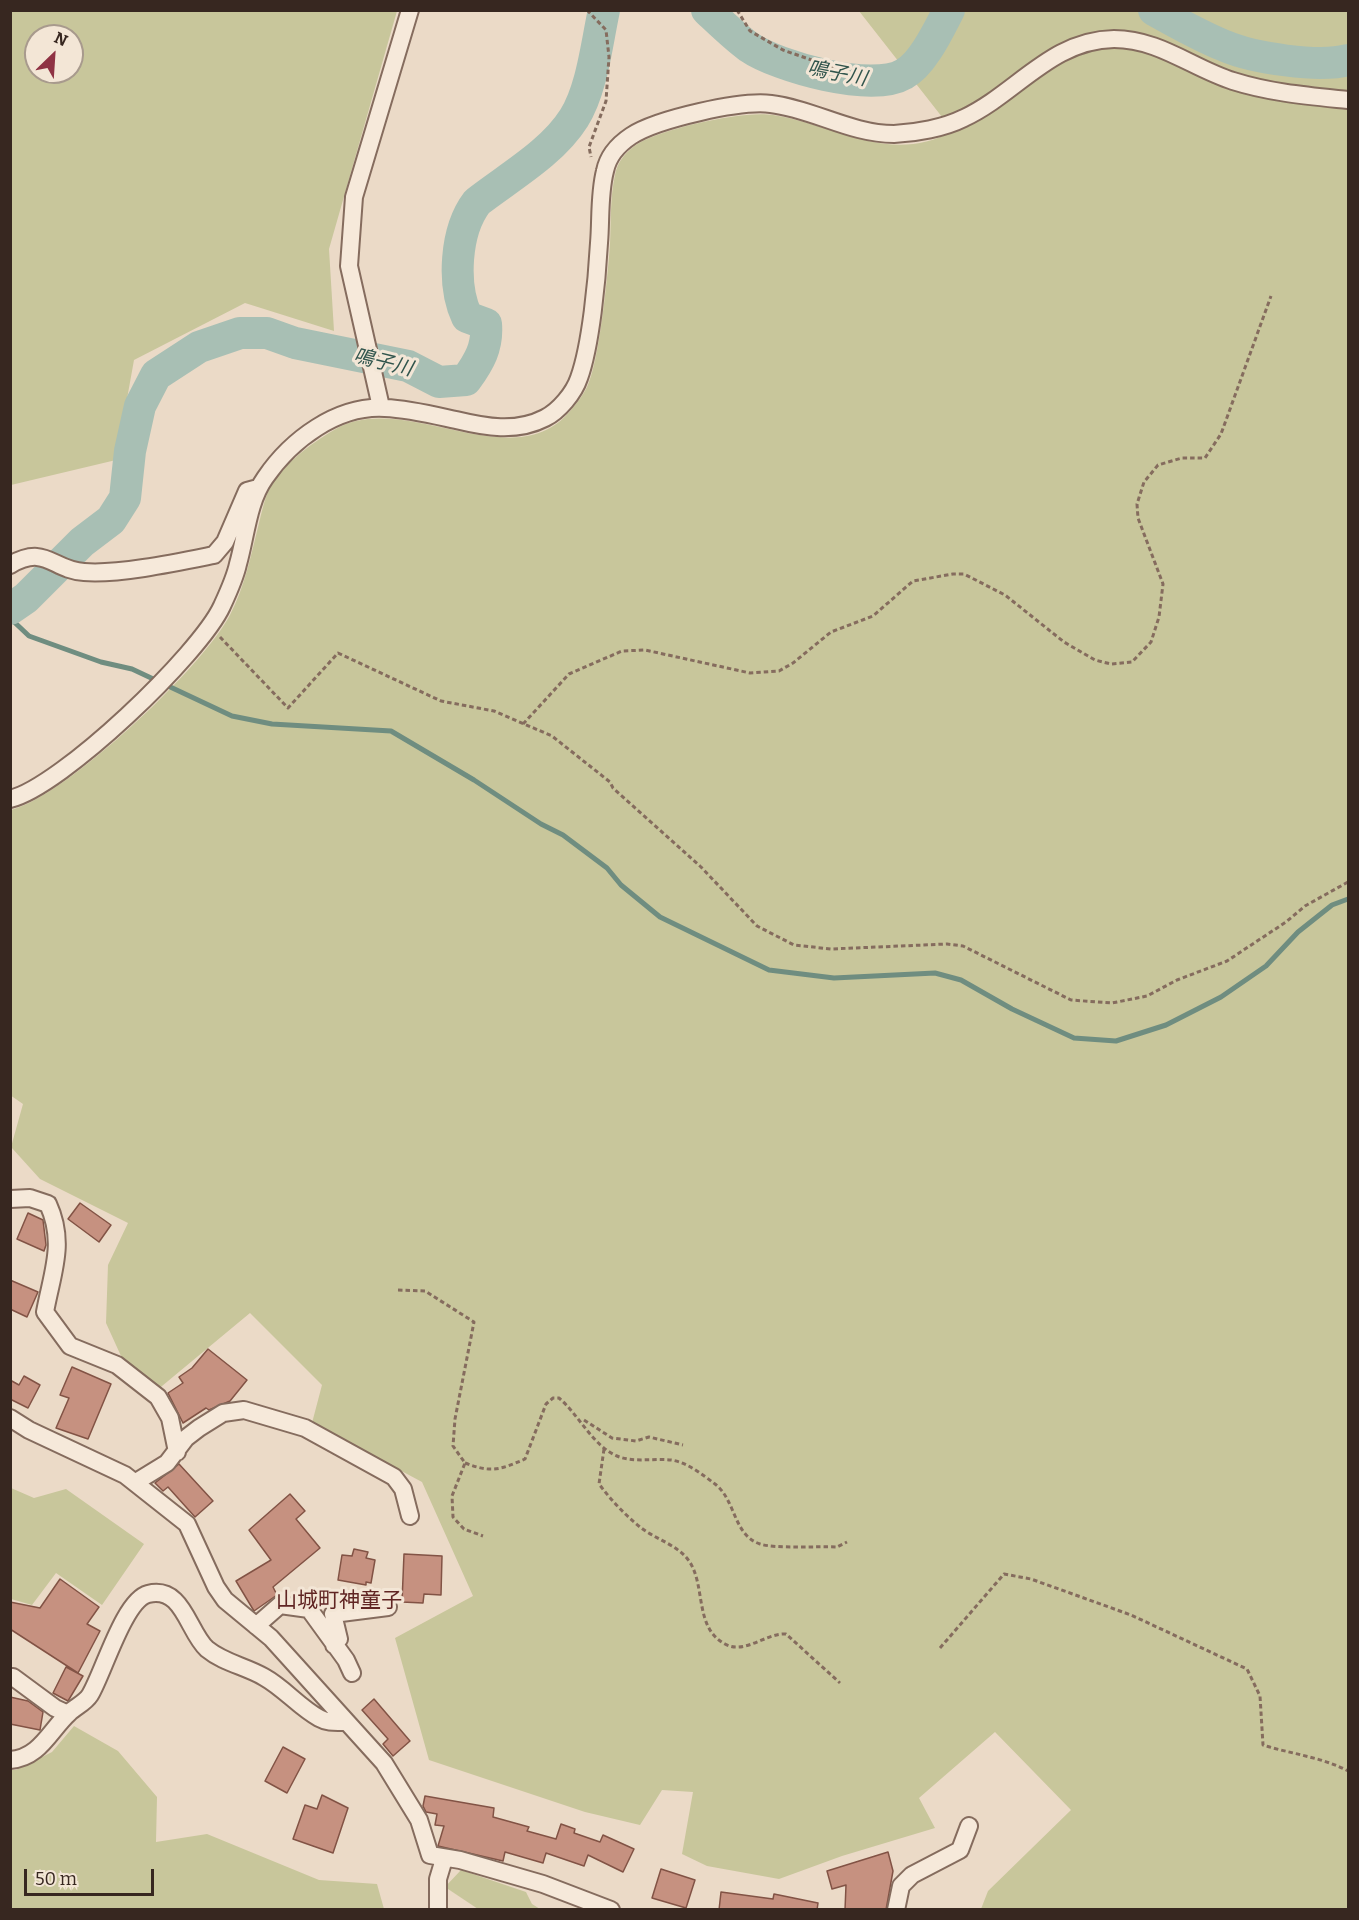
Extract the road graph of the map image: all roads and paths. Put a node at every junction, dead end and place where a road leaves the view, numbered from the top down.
1 (410, 10) edge
2 (586, 10) edge
3 (737, 10) edge
4 (843, 71) dead end
5 (1348, 100) edge
6 (604, 176) junction
7 (1271, 296) dead end
8 (381, 407) junction
9 (258, 488) junction
10 (10, 566) edge
11 (210, 627) junction
12 (523, 724) junction
13 (10, 799) edge
14 (1348, 882) edge
15 (10, 1199) edge
16 (398, 1290) dead end
17 (577, 1416) junction
18 (10, 1418) edge
19 (683, 1445) dead end
20 (604, 1448) junction
21 (177, 1452) junction
22 (465, 1463) junction
23 (136, 1482) junction
24 (410, 1516) dead end
25 (483, 1536) dead end
26 (847, 1542) dead end
27 (388, 1607) dead end
28 (256, 1626) junction
29 (334, 1645) junction
30 (940, 1648) dead end
31 (352, 1673) dead end
32 (13, 1677) dead end
33 (840, 1683) dead end
34 (68, 1714) junction
35 (345, 1722) junction
36 (10, 1760) edge
37 (1348, 1771) edge
38 (969, 1826) dead end
39 (444, 1859) junction
40 (438, 1910) edge
41 (611, 1910) edge
42 (896, 1910) edge

1 - 8 street
2 - 6 path
3 - 4 path
5 - 6 street
6 - 8 street
7 - 12 path
8 - 9 street
9 - 10 street
9 - 11 street
11 - 12 path
11 - 13 street
12 - 14 path
15 - 21 street
16 - 22 path
17 - 19 path
17 - 20 path
17 - 22 path
18 - 23 street
20 - 26 path
20 - 33 path
21 - 23 street
21 - 24 street
22 - 25 path
23 - 28 street
27 - 29 street
28 - 29 street
28 - 35 street
29 - 31 street
30 - 37 path
32 - 34 street
34 - 35 street
34 - 36 street
35 - 39 street
38 - 42 street
39 - 40 street
39 - 41 street

